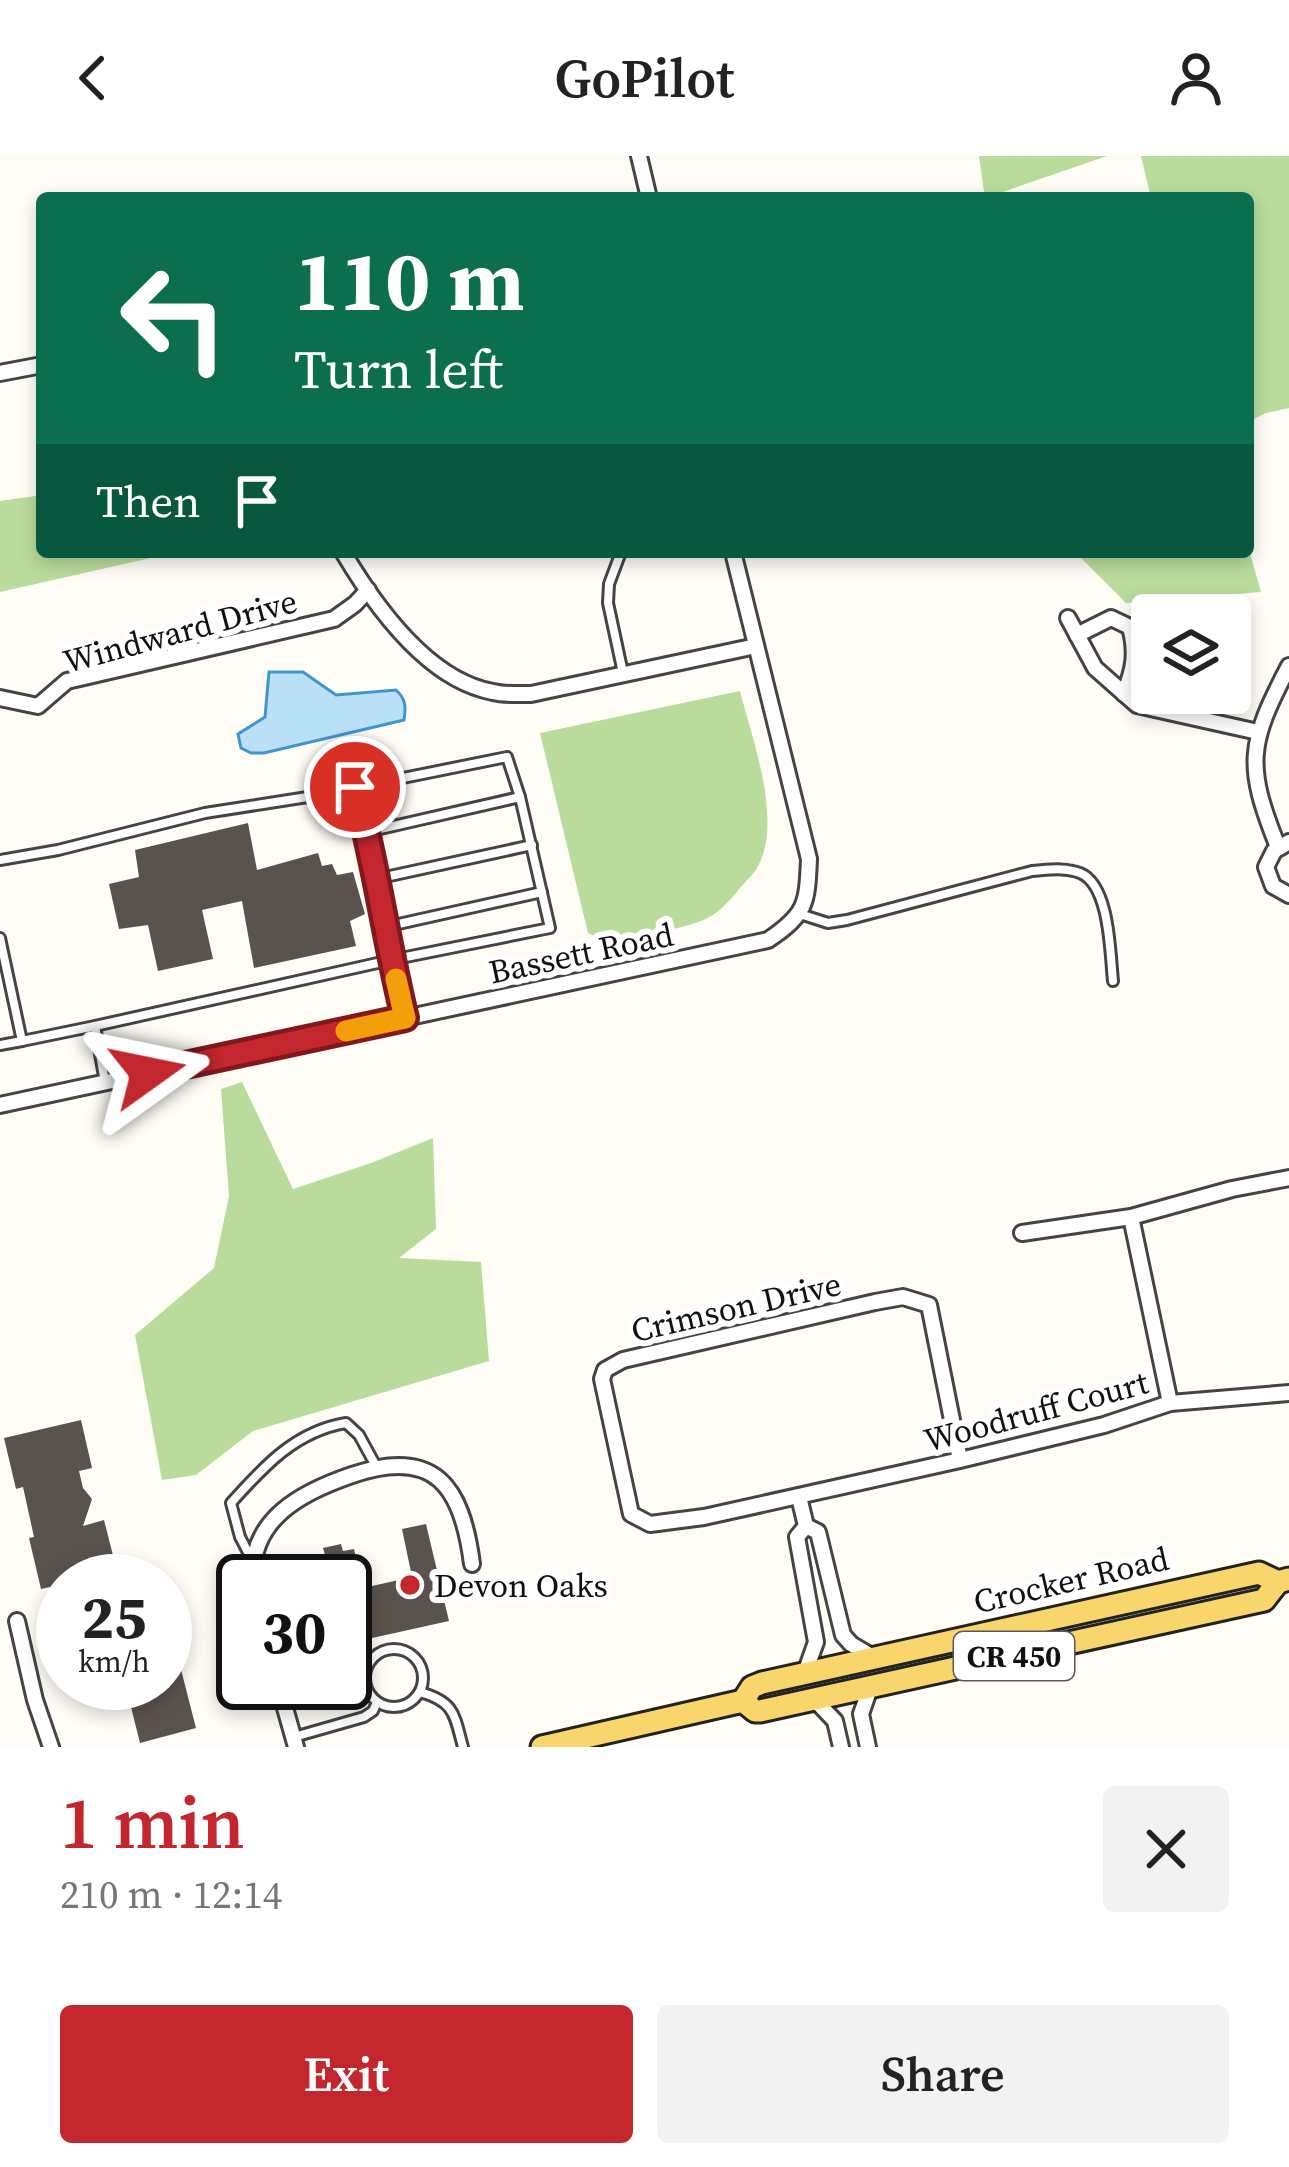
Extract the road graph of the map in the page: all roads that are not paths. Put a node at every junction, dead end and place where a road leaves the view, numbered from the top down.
1 (639, 156) edge
2 (648, 192) edge
3 (36, 366) edge
4 (0, 373) edge
5 (347, 558) edge
6 (620, 558) edge
7 (734, 558) edge
8 (368, 590) junction
9 (1068, 618) dead end
10 (1077, 634) junction
11 (756, 646) junction
12 (1289, 666) edge
13 (623, 674) junction
14 (1124, 694) junction
15 (0, 698) edge
16 (1258, 732) junction
17 (355, 787) junction
18 (520, 797) junction
19 (367, 832) junction
20 (532, 844) junction
21 (1284, 844) edge
22 (0, 860) edge
23 (376, 879) junction
24 (543, 892) junction
25 (1289, 895) edge
26 (799, 914) junction
27 (385, 927) junction
28 (0, 938) edge
29 (391, 961) junction
30 (1113, 981) dead end
31 (405, 1018) junction
32 (95, 1026) junction
33 (22, 1041) junction
34 (0, 1046) edge
35 (105, 1082) junction
36 (0, 1105) edge
37 (1289, 1178) edge
38 (1131, 1217) junction
39 (1022, 1233) dead end
40 (1289, 1394) edge
41 (1170, 1403) junction
42 (961, 1460) junction
43 (377, 1468) junction
44 (799, 1497) junction
45 (806, 1526) junction
46 (249, 1554) edge
47 (256, 1554) edge
48 (472, 1564) dead end
49 (1284, 1581) edge
50 (16, 1621) dead end
51 (874, 1658) junction
52 (805, 1673) junction
53 (869, 1688) junction
54 (419, 1692) junction
55 (815, 1700) junction
56 (743, 1701) junction
57 (377, 1702) junction
58 (286, 1710) edge
59 (295, 1742) edge
60 (51, 1747) edge
61 (463, 1747) edge
62 (542, 1747) edge
63 (842, 1747) edge
64 (868, 1747) edge

1 - 2 street
3 - 4 street
5 - 8 street
6 - 13 lane
7 - 11 street
8 - 13 street
8 - 15 street, Windward Drive
9 - 10 street
10 - 14 street
10 - 14 street
11 - 13 street
11 - 26 street
12 - 16 street
14 - 16 street
16 - 21 street
17 - 18 lane
17 - 19 lane
17 - 22 lane
18 - 19 lane
18 - 20 lane
19 - 23 lane
20 - 23 lane
20 - 24 lane
21 - 25 street
23 - 27 lane
24 - 27 lane
24 - 29 lane
26 - 30 lane
26 - 31 street, Bassett Road
27 - 29 lane
28 - 33 lane
29 - 31 lane
29 - 32 lane
31 - 35 street, Bassett Road
32 - 33 lane
32 - 35 lane
33 - 34 lane
35 - 36 street, Bassett Road
37 - 38 street
38 - 39 street
38 - 41 street
40 - 41 street, Woodruff Court
41 - 42 street, Woodruff Court
42 - 44 street, Woodruff Court
42 - 44 street, Crimson Drive
43 - 46 lane
43 - 47 street
43 - 48 street
44 - 45 street
45 - 51 street
45 - 52 street
49 - 51 main road, Crocker Road / CR 450
49 - 53 main road, Crocker Road / CR 450
50 - 60 street
51 - 52 main road, Crocker Road / CR 450
52 - 56 main road, Crocker Road / CR 450
53 - 55 main road, Crocker Road / CR 450
53 - 64 street
54 - 57 lane
54 - 57 lane
54 - 61 lane
55 - 56 main road, Crocker Road / CR 450
55 - 63 street
56 - 62 main road, Crocker Road / CR 450
57 - 59 lane
58 - 59 street

